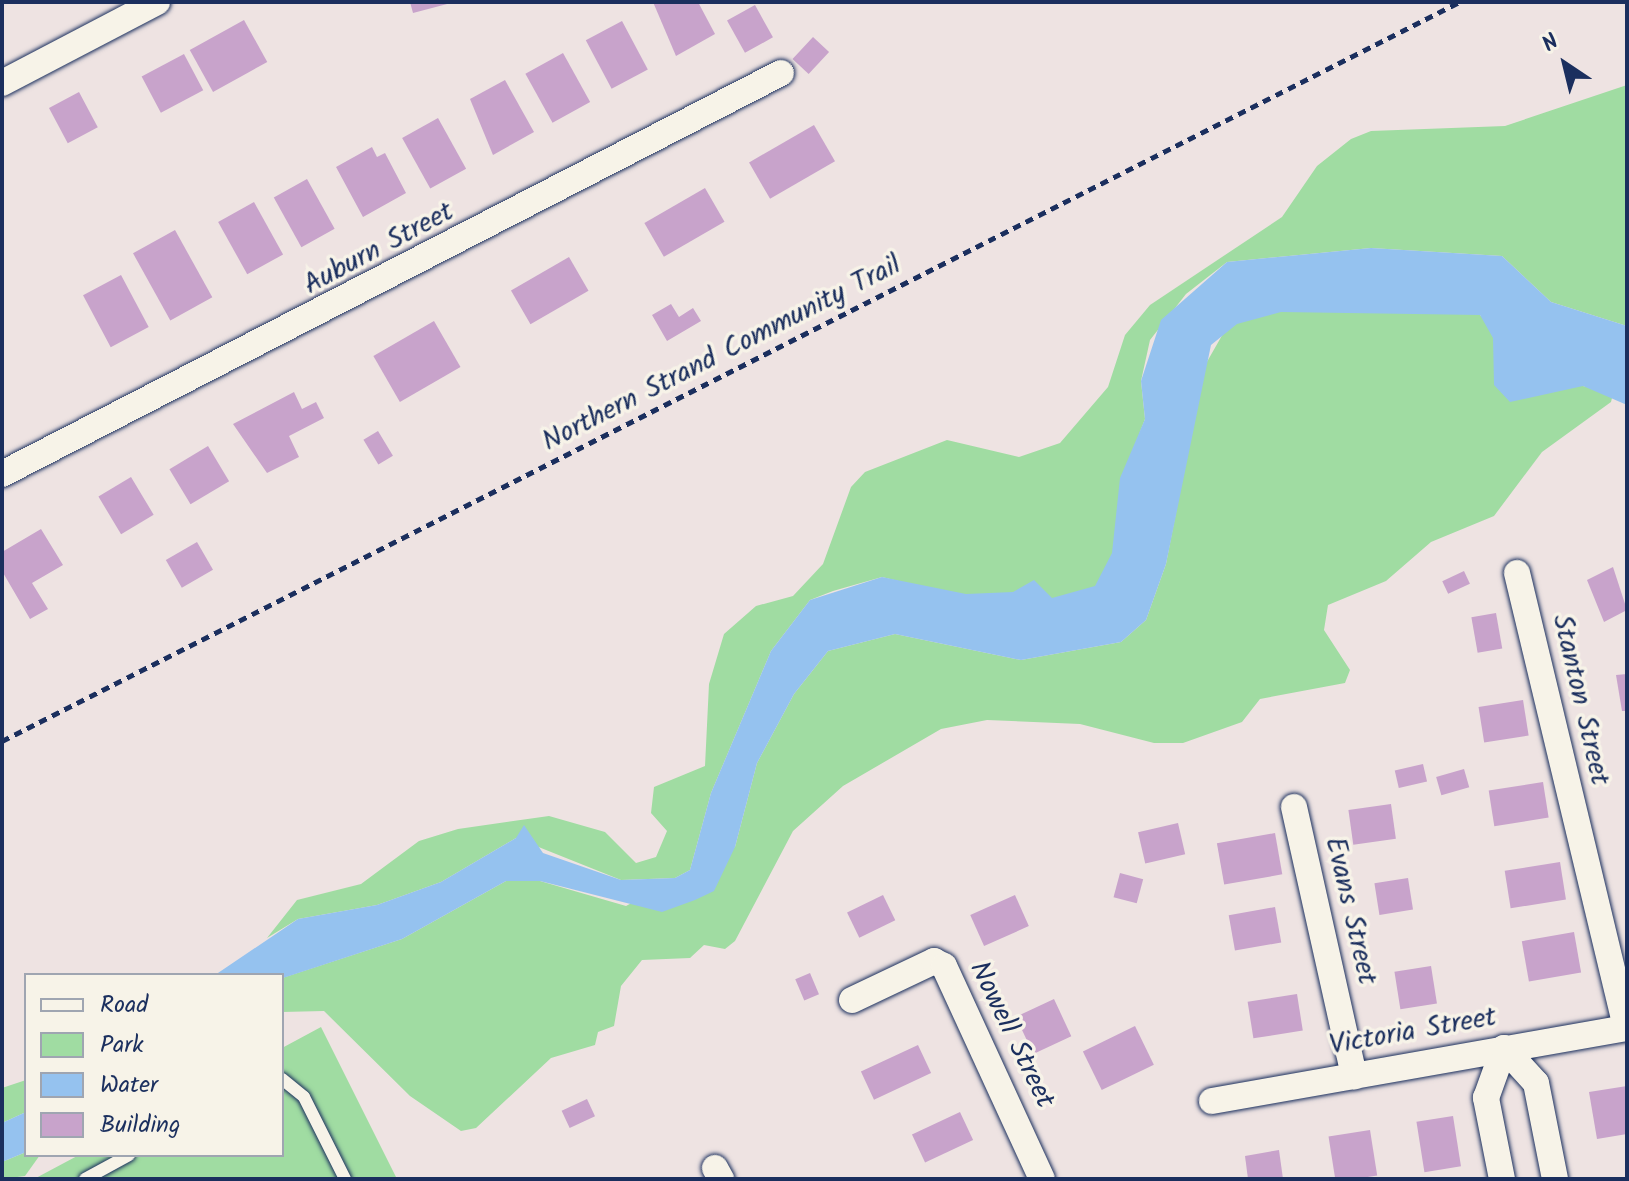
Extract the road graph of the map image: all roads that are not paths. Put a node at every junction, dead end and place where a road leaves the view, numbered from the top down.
1 (157, 2) edge
2 (781, 73) dead end
3 (2, 83) edge
4 (2, 474) edge
5 (1517, 573) dead end
6 (1294, 807) dead end
7 (852, 1000) dead end
8 (1626, 1028) edge
9 (1504, 1048) junction
10 (1354, 1076) junction
11 (284, 1081) edge
12 (1212, 1101) dead end
13 (125, 1157) edge
14 (85, 1179) edge
15 (345, 1179) edge
16 (1042, 1179) edge
17 (1502, 1179) edge
18 (1555, 1179) edge

1 - 3 street
2 - 4 street, Auburn Street
5 - 8 street, Stanton Street
6 - 10 street, Evans Street
7 - 16 street, Nowell Street
8 - 9 street, Victoria Street
9 - 10 street, Victoria Street
9 - 17 street
9 - 18 street
10 - 12 street, Victoria Street
11 - 15 lane
13 - 14 lane

